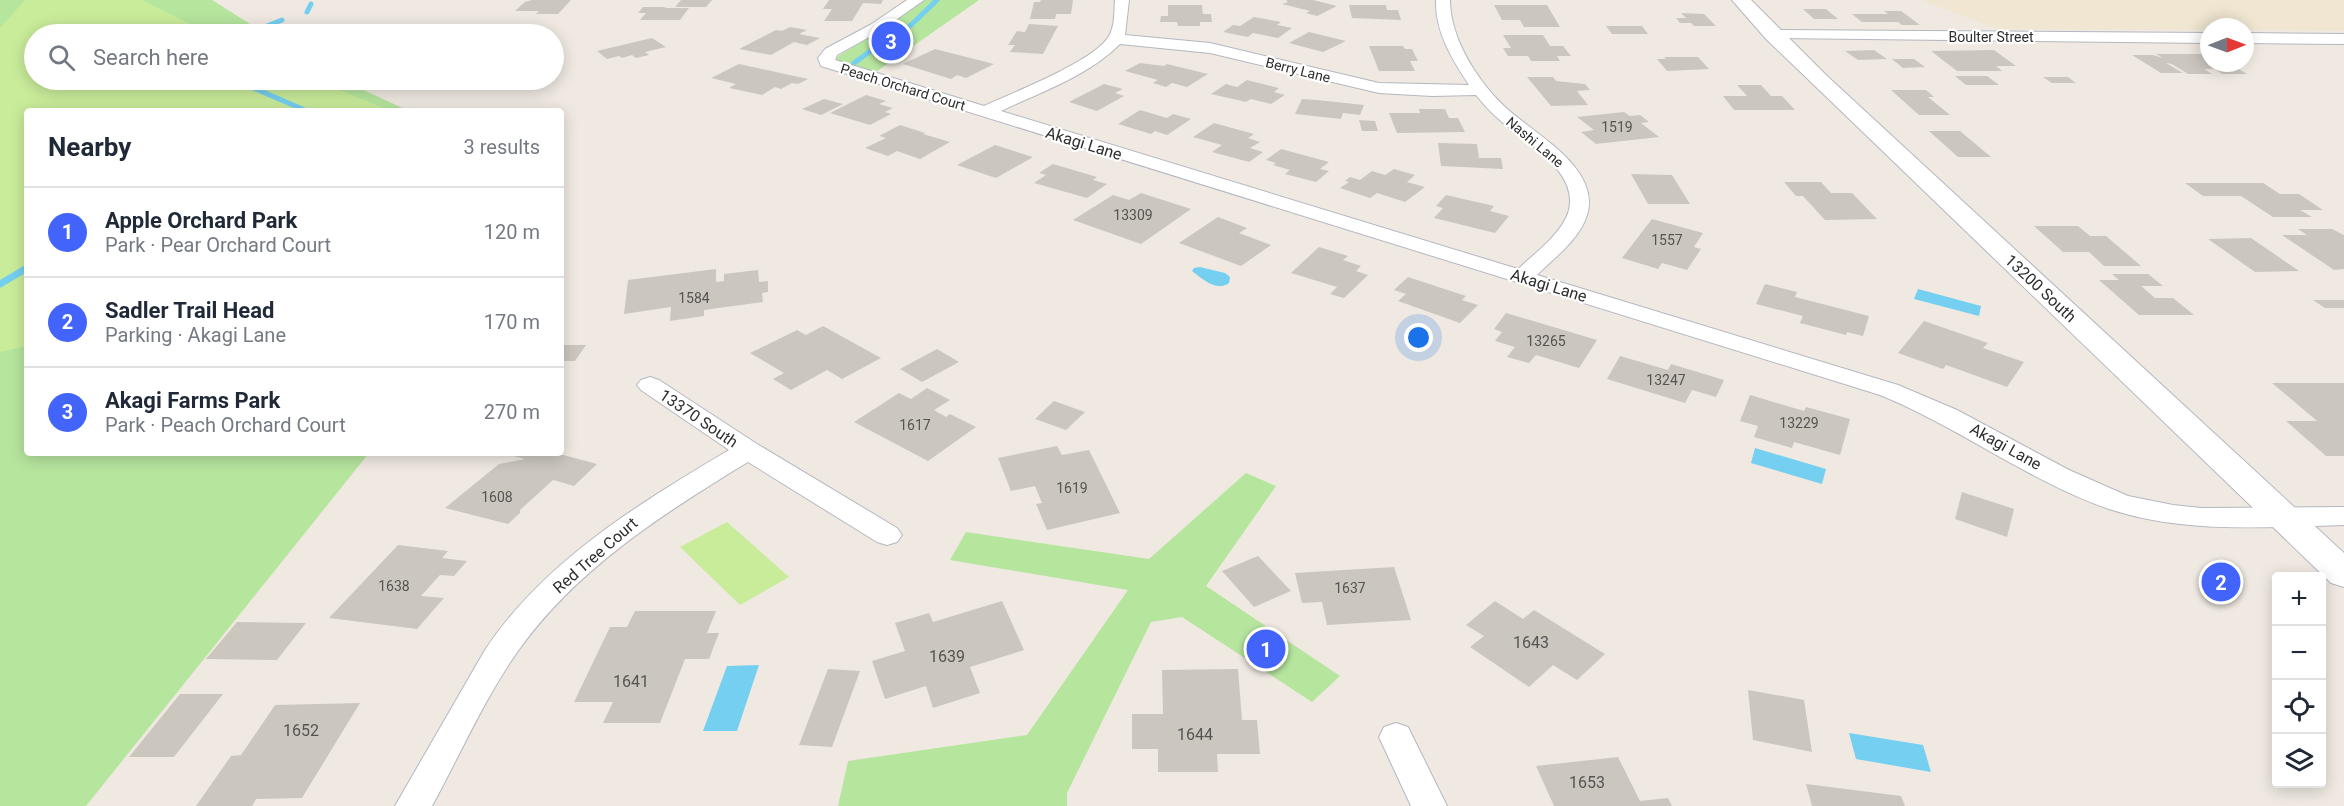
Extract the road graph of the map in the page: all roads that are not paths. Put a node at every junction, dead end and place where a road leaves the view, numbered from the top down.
1 (917, 0) edge
2 (1122, 0) edge
3 (1443, 0) edge
4 (1741, 0) edge
5 (1773, 35) junction
6 (2200, 38) edge
7 (2254, 38) edge
8 (1115, 39) junction
9 (2323, 39) junction
10 (2344, 39) edge
11 (2344, 50) edge
12 (1481, 90) junction
13 (985, 112) junction
14 (1522, 277) junction
15 (650, 385) dead end
16 (748, 450) junction
17 (2285, 516) junction
18 (2344, 516) edge
19 (887, 535) dead end
20 (2344, 574) edge
21 (1396, 736) dead end
22 (413, 806) edge
23 (1429, 806) edge

1 - 13 street, Peach Orchard Court
2 - 8 street
3 - 12 street, Nashi Lane
4 - 5 street, 13200 South
5 - 6 street, Boulter Street
5 - 17 street, 13200 South
7 - 9 street
8 - 12 street, Berry Lane
8 - 13 street
9 - 10 street
9 - 11 street
12 - 14 street, Nashi Lane
13 - 14 street, Akagi Lane
14 - 17 street, Akagi Lane
15 - 16 street, 13370 South
16 - 19 street
16 - 22 street, Red Tree Court
17 - 18 street, Akagi Lane
17 - 20 street, 13200 South
21 - 23 street

